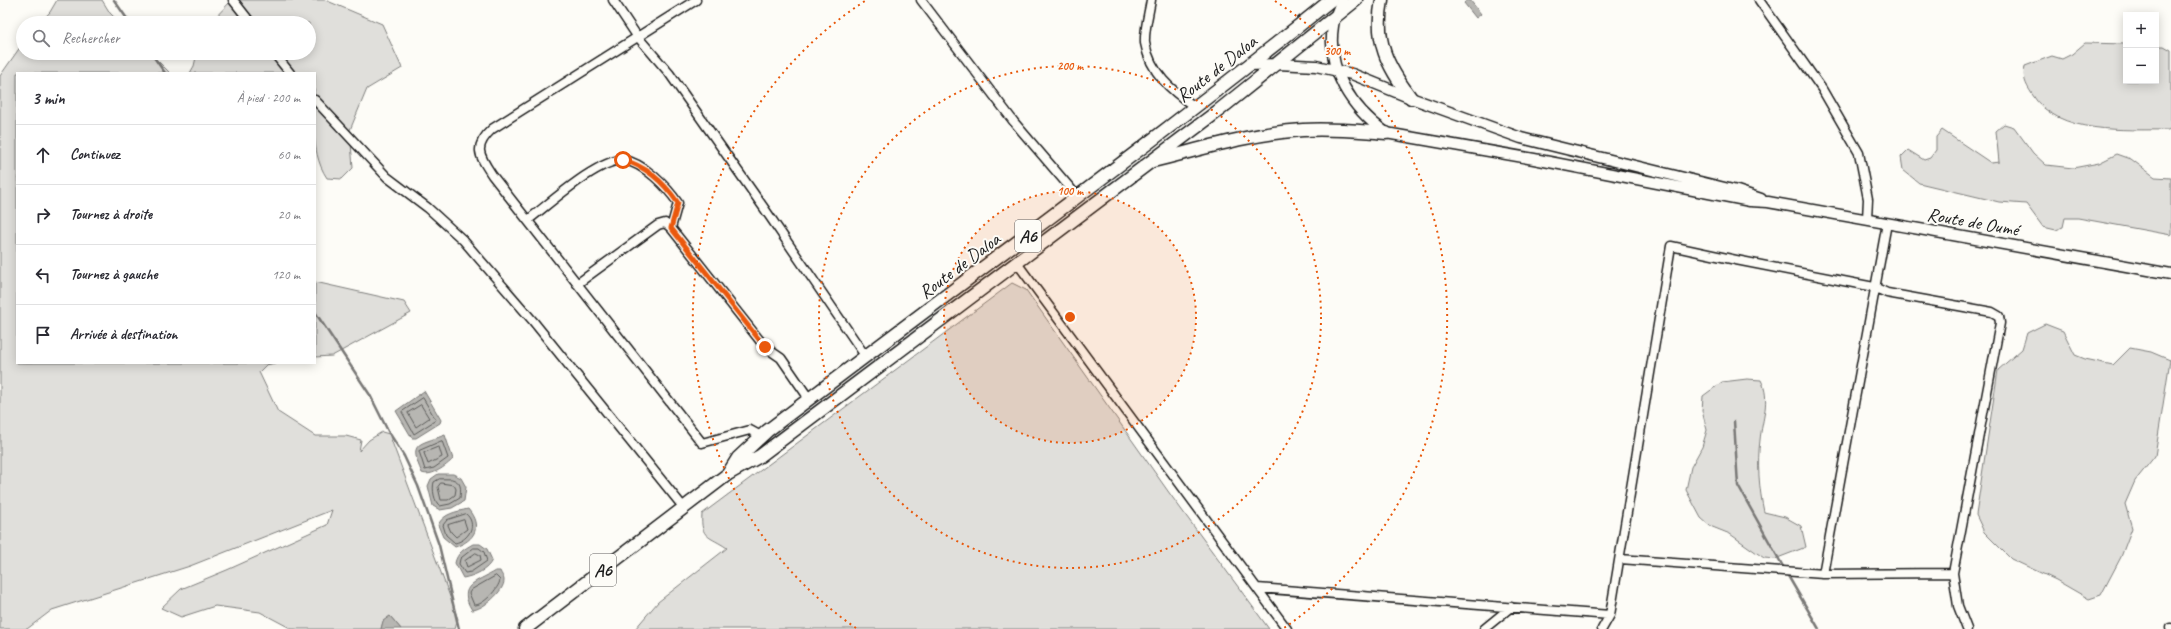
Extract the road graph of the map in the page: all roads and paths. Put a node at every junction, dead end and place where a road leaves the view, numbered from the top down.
1 (233, 0) edge
2 (612, 0) edge
3 (696, 0) edge
4 (921, 0) edge
5 (1151, 0) edge
6 (1331, 0) edge
7 (1342, 0) edge
8 (1356, 0) edge
9 (1382, 0) edge
10 (1759, 0) edge
11 (246, 16) edge
12 (1336, 17) junction
13 (637, 36) junction
14 (280, 60) edge
15 (1278, 64) junction
16 (1250, 65) junction
17 (1337, 70) junction
18 (289, 72) edge
19 (1411, 98) junction
20 (316, 101) edge
21 (1195, 107) junction
22 (1386, 133) junction
23 (1148, 162) junction
24 (1078, 197) junction
25 (1768, 202) junction
26 (1867, 219) junction
27 (528, 220) junction
28 (1887, 223) junction
29 (671, 228) junction
30 (1017, 263) junction
31 (2171, 274) edge
32 (577, 284) junction
33 (1874, 287) junction
34 (866, 357) junction
35 (810, 400) junction
36 (761, 436) junction
37 (728, 474) junction
38 (684, 508) junction
39 (1620, 559) junction
40 (1953, 573) junction
41 (1823, 574) junction
42 (1257, 588) junction
43 (1511, 607) junction
44 (1610, 614) junction
45 (525, 629) edge
46 (1287, 629) edge
47 (1484, 629) edge
48 (1602, 629) edge
49 (1967, 629) edge

1 - 11 street
2 - 13 street
3 - 13 street
4 - 24 street
5 - 21 street
6 - 16 highway, Route de Daloa / A6
7 - 12 main road
8 - 12 highway, Route de Daloa / A6
9 - 19 highway
10 - 26 street
12 - 15 highway, Route de Daloa / A6
12 - 17 main road
13 - 27 street
13 - 34 street
14 - 18 street
15 - 16 main road
15 - 17 main road
15 - 23 highway, Route de Daloa / A6
16 - 21 highway, Route de Daloa / A6
17 - 19 main road
17 - 22 main road
19 - 25 main road
20 - 38 street
21 - 24 highway, Route de Daloa / A6
22 - 23 highway
22 - 25 main road
23 - 30 highway, A6
24 - 34 highway, Route de Daloa / A6
25 - 26 main road, Route de Oumé
26 - 28 main road, Route de Oumé
27 - 29 street
27 - 32 street
28 - 31 main road, Route de Oumé
28 - 33 street
29 - 32 street
29 - 35 street
30 - 37 highway, A6
30 - 42 street
32 - 36 street
33 - 39 street
33 - 40 street
33 - 41 street
34 - 35 highway, Route de Daloa / A6
35 - 36 highway, Route de Daloa / A6
36 - 37 highway, Route de Daloa / A6
37 - 38 highway, A6
38 - 45 highway, A6
39 - 41 street
39 - 44 street
40 - 41 street
40 - 49 street
42 - 43 street
42 - 46 street
43 - 44 street
43 - 47 street
44 - 48 street

